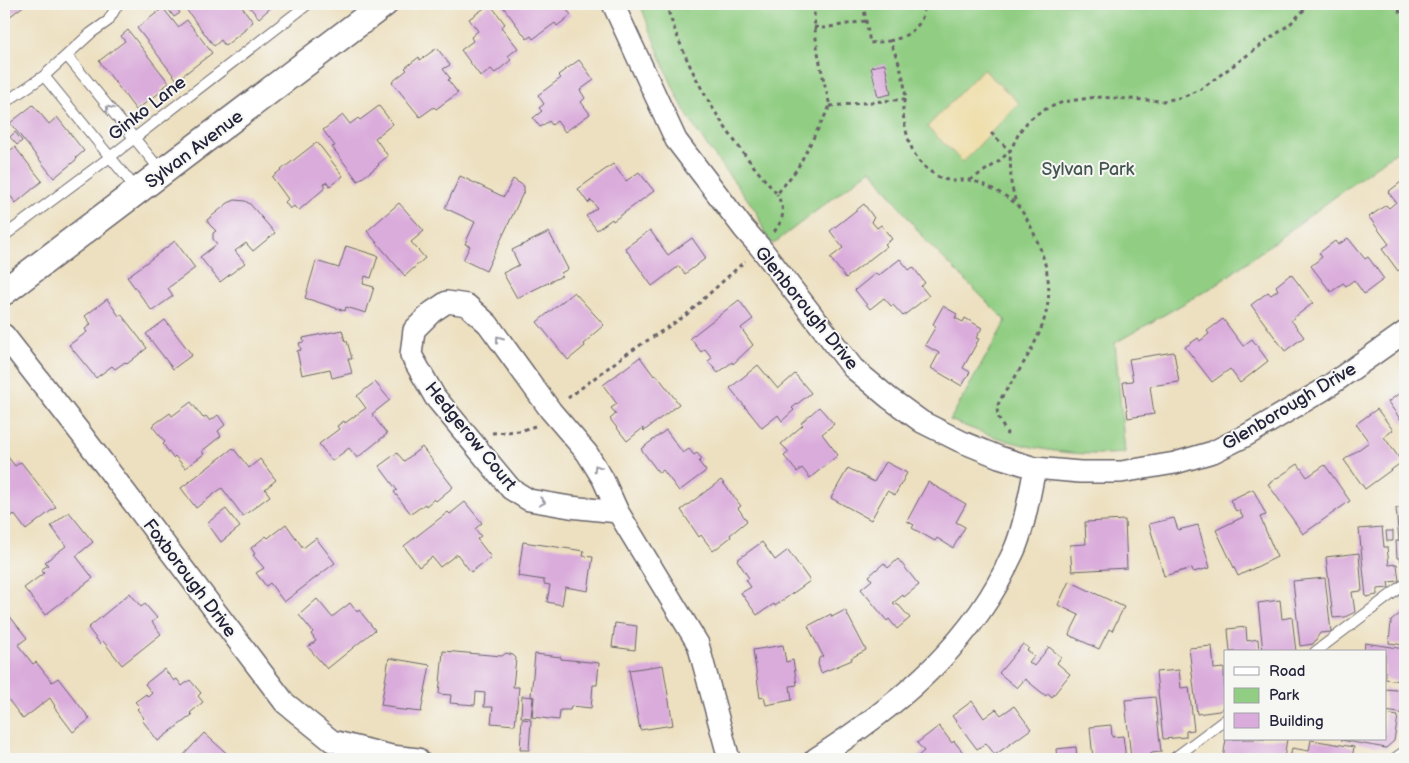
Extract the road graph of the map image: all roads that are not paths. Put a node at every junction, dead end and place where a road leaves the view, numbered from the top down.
1 (118, 4) edge
2 (308, 4) edge
3 (384, 4) edge
4 (613, 4) edge
5 (67, 56) junction
6 (44, 76) junction
7 (4, 103) edge
8 (134, 139) junction
9 (110, 157) junction
10 (163, 173) junction
11 (138, 192) junction
12 (4, 236) edge
13 (4, 292) edge
14 (1405, 332) edge
15 (4, 335) edge
16 (1035, 468) junction
17 (618, 512) junction
18 (1405, 584) edge
19 (1318, 650) edge
20 (1224, 721) edge
21 (1405, 751) edge
22 (418, 759) edge
23 (728, 759) edge
24 (815, 759) edge
25 (1173, 759) edge
26 (1394, 759) edge

1 - 5 lane
2 - 8 lane, Ginko Lane
3 - 10 street, Sylvan Avenue
4 - 16 street, Glenborough Drive
5 - 6 lane
8 -> 5 lane
6 - 7 lane
6 - 9 lane
8 - 9 lane, Ginko Lane
8 - 10 lane
9 - 11 lane
9 - 12 lane, Ginko Lane
10 - 11 street, Sylvan Avenue
11 - 13 street, Sylvan Avenue
14 - 16 street, Glenborough Drive
15 - 22 street, Foxborough Drive
16 - 24 street
17 -> 17 street, Hedgerow Court
17 - 23 street, Hedgerow Court
18 - 19 lane
20 - 25 lane
21 - 26 lane

